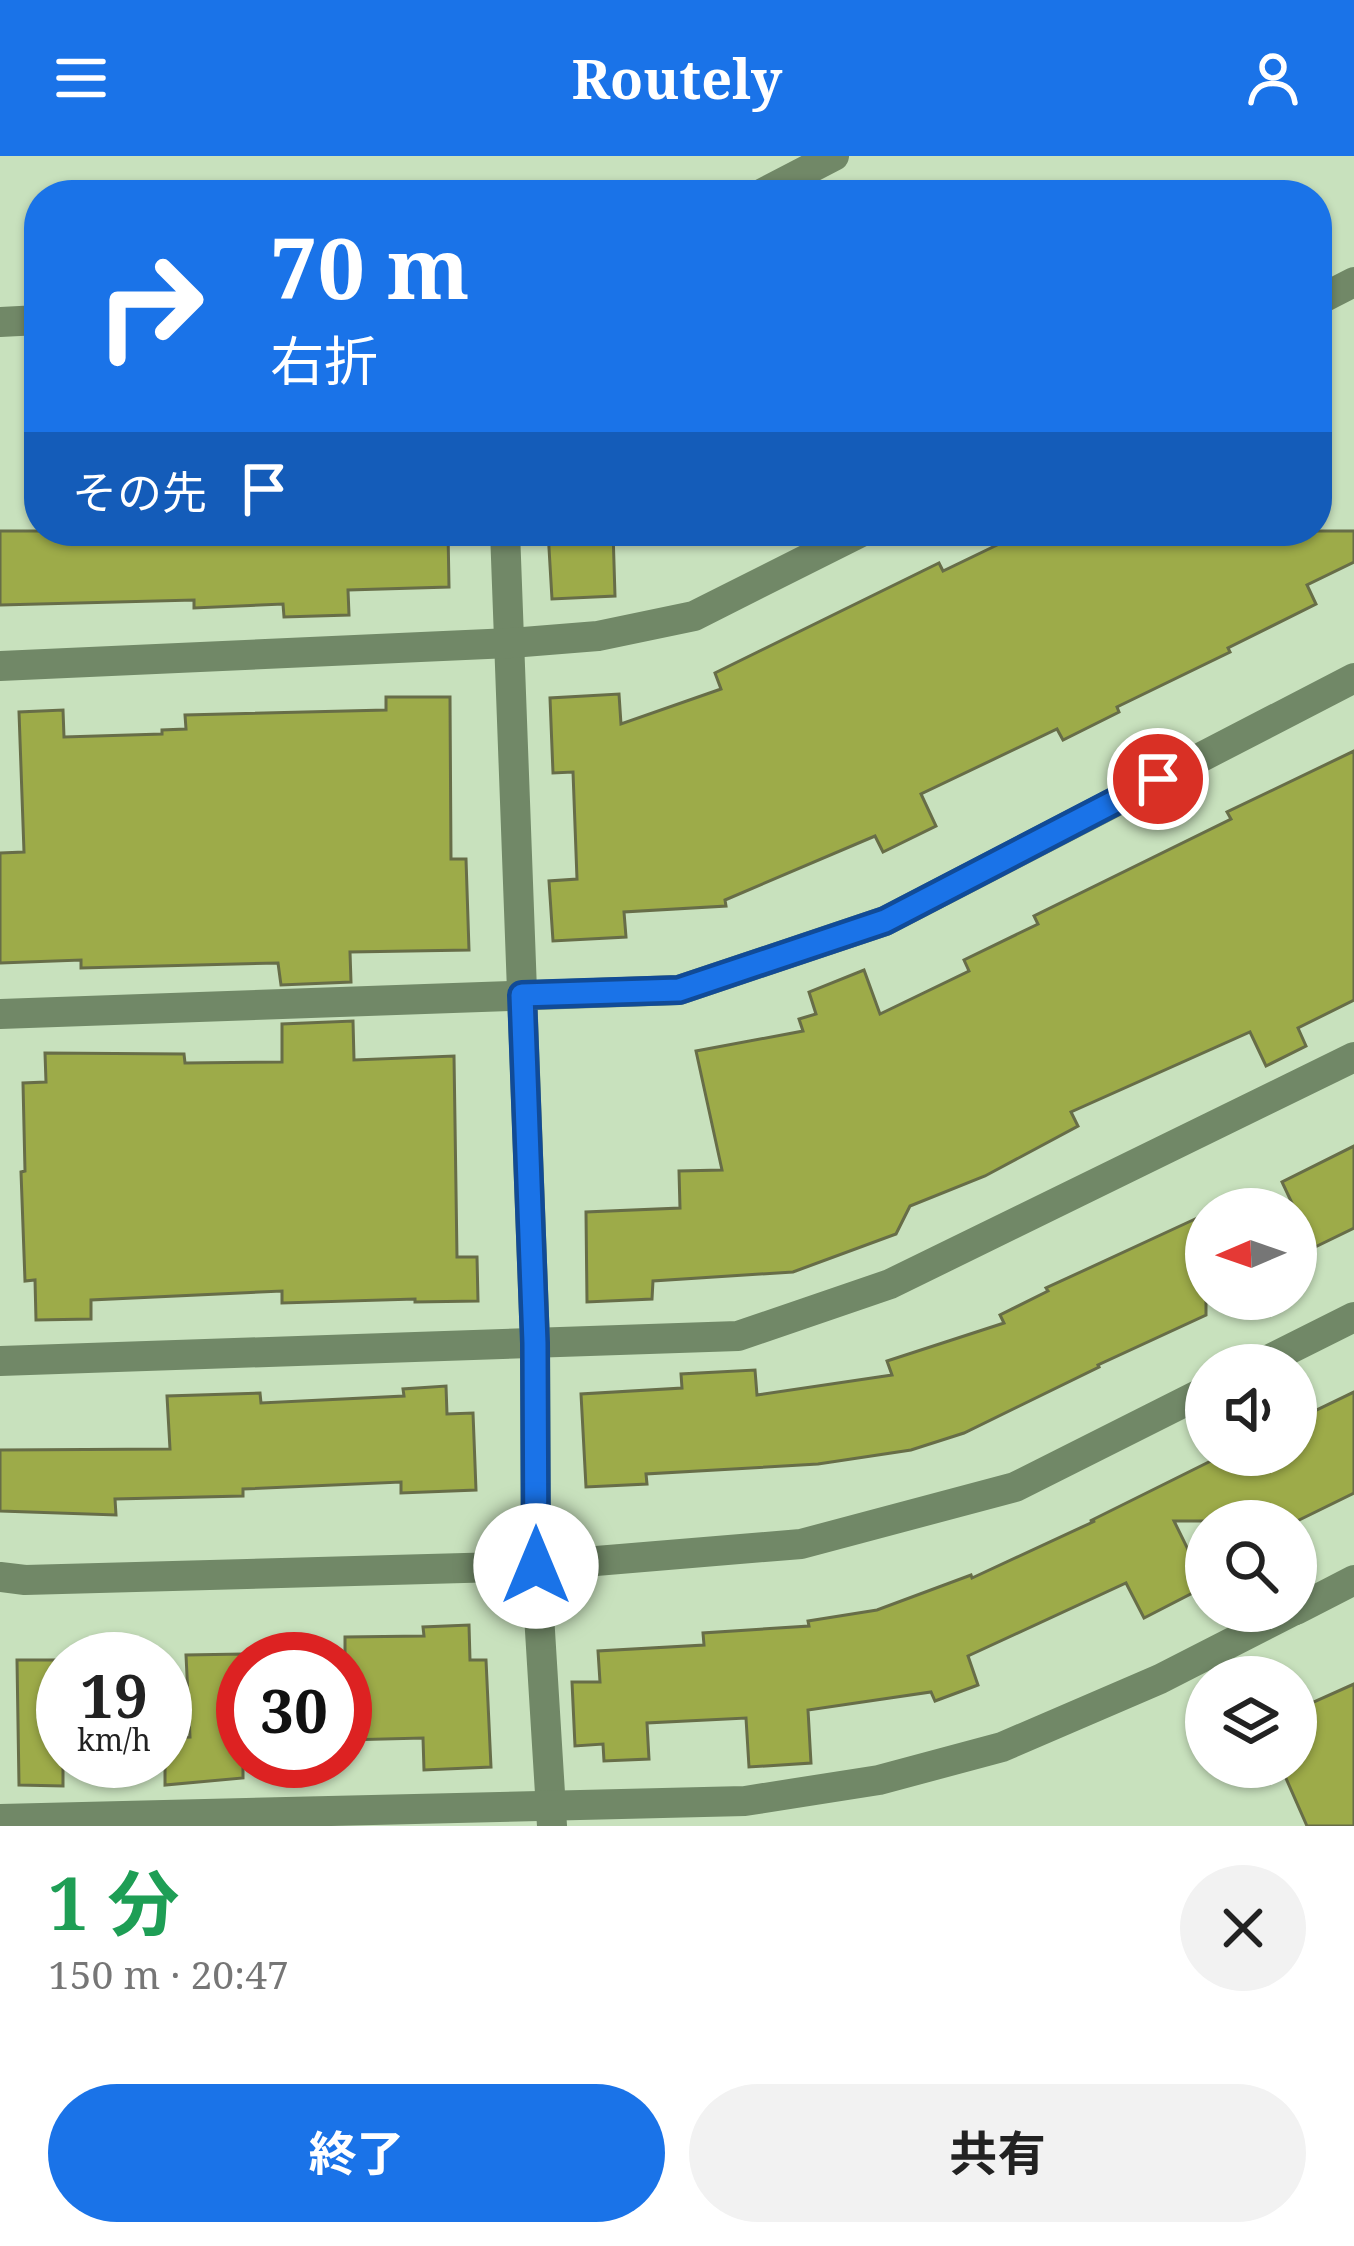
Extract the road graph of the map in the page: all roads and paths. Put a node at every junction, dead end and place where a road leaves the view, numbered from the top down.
1 (834, 156) edge
2 (788, 180) edge
3 (506, 546) edge
4 (833, 546) edge
5 (511, 643) junction
6 (0, 666) edge
7 (1354, 678) edge
8 (522, 995) junction
9 (0, 1014) edge
10 (1354, 1057) edge
11 (1354, 1317) edge
12 (535, 1343) junction
13 (1300, 1344) edge
14 (0, 1361) edge
15 (1185, 1402) edge
16 (536, 1566) junction
17 (0, 1577) edge
18 (1354, 1580) edge
19 (1317, 1598) edge
20 (1251, 1632) edge
21 (552, 1816) edge
22 (0, 1819) edge

1 - 2 street
3 - 5 street
4 - 5 street
5 - 6 street
5 - 8 street
7 - 8 street
8 - 9 street
8 - 12 street
10 - 12 street
11 - 13 street
12 - 14 street
12 - 16 street
15 - 16 street
16 - 17 street
16 - 21 street
18 - 19 street
20 - 21 street
21 - 22 street

